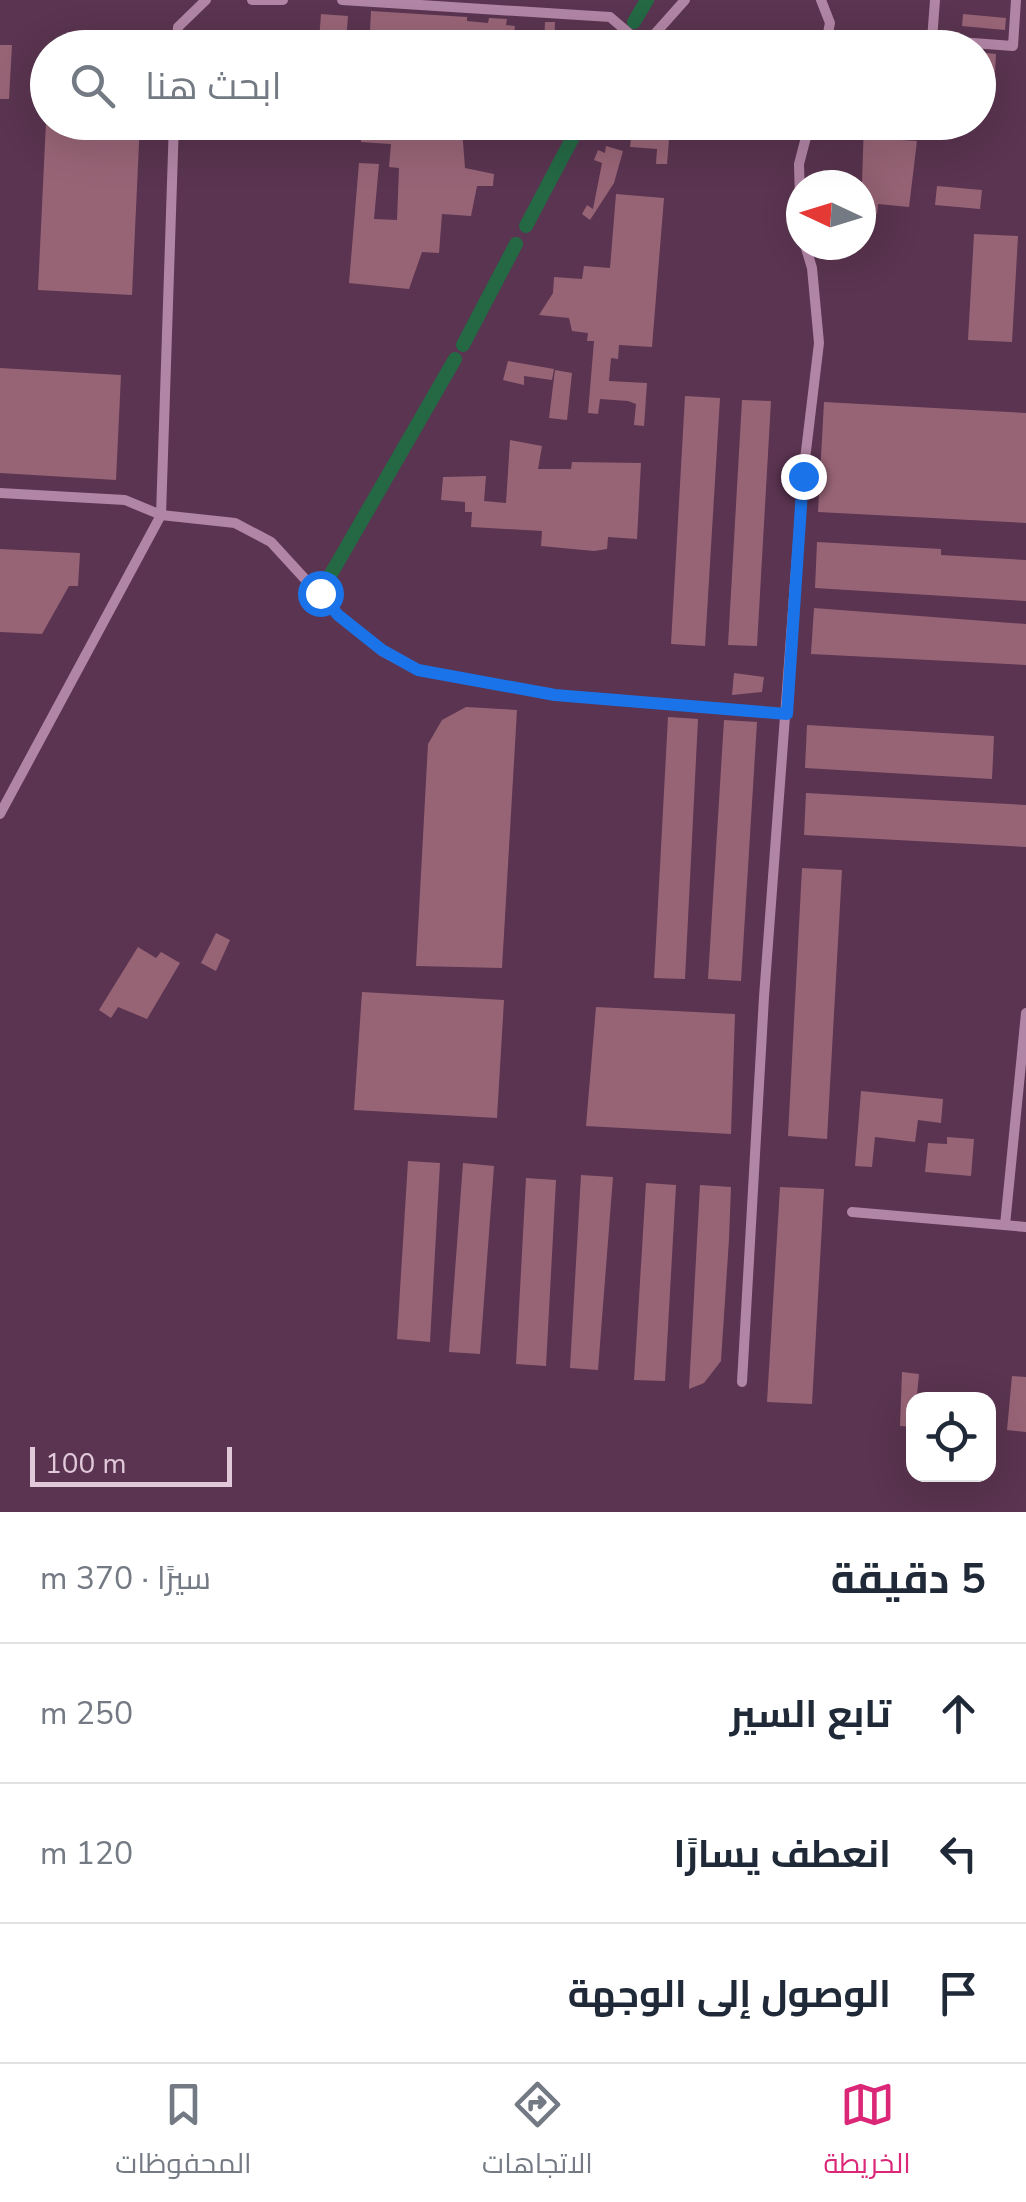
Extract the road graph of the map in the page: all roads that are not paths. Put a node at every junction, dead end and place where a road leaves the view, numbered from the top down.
1 (206, 0) edge
2 (252, 0) edge
3 (283, 0) edge
4 (342, 0) edge
5 (685, 0) edge
6 (820, 0) edge
7 (934, 0) edge
8 (1016, 0) edge
9 (178, 30) edge
10 (625, 30) edge
11 (658, 30) edge
12 (829, 30) edge
13 (932, 30) edge
14 (996, 45) edge
15 (173, 140) edge
16 (805, 140) edge
17 (799, 170) edge
18 (810, 260) edge
19 (0, 493) edge
20 (160, 514) junction
21 (787, 714) junction
22 (0, 814) edge
23 (1026, 1014) edge
24 (852, 1212) dead end
25 (1005, 1225) junction
26 (1026, 1227) edge
27 (742, 1382) dead end

1 - 9 street
2 - 3 street
4 - 10 street
5 - 11 street
6 - 12 street
7 - 13 street
8 - 14 street
15 - 20 street
16 - 17 street
18 - 21 street
19 - 20 street
20 - 21 street
20 - 22 street
21 - 27 street
23 - 25 street
24 - 25 street
25 - 26 street

